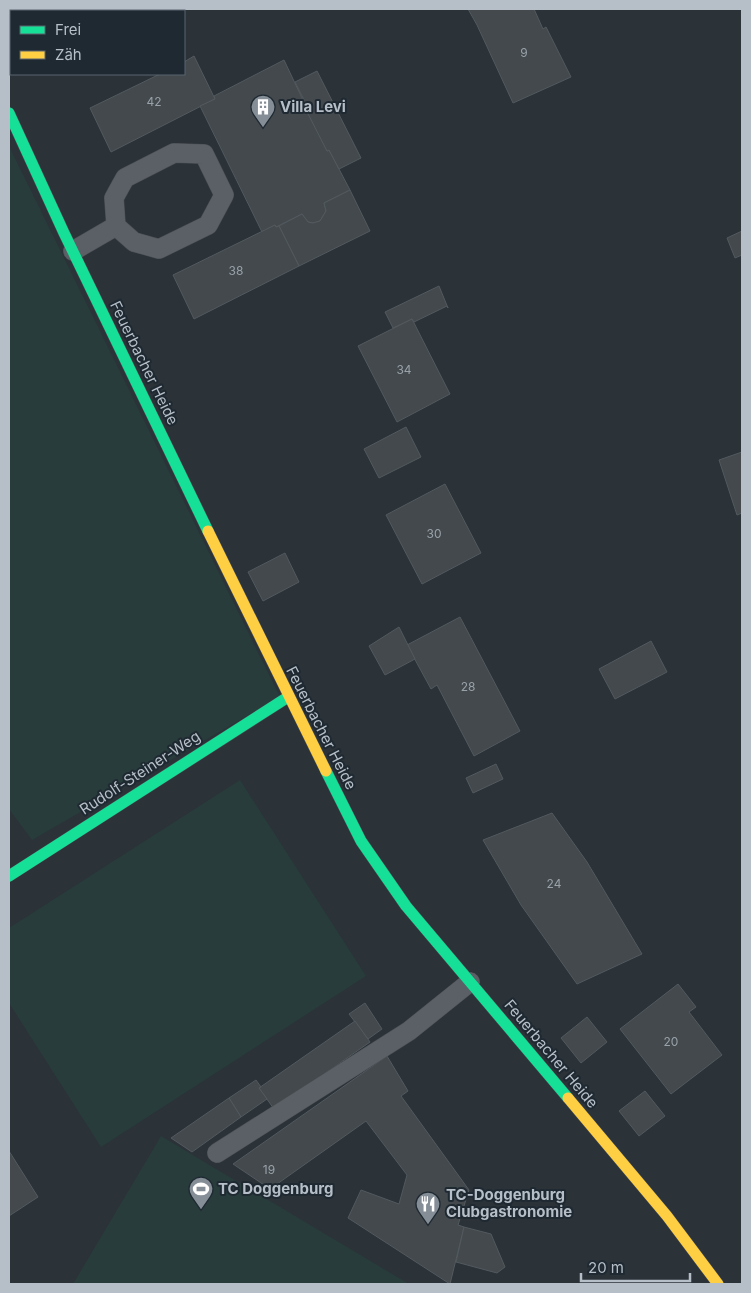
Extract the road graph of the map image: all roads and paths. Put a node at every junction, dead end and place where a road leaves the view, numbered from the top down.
1 (9, 113) edge
2 (116, 226) junction
3 (73, 251) junction
4 (288, 697) junction
5 (9, 876) edge
6 (470, 982) junction
7 (217, 1153) dead end
8 (718, 1284) edge

1 - 3 street, Feuerbacher Heide
2 - 2 lane
2 - 3 lane
3 - 4 street, Feuerbacher Heide
4 - 5 street, Rudolf-Steiner-Weg
4 - 6 street, Feuerbacher Heide
6 - 7 lane
6 - 8 street, Feuerbacher Heide

